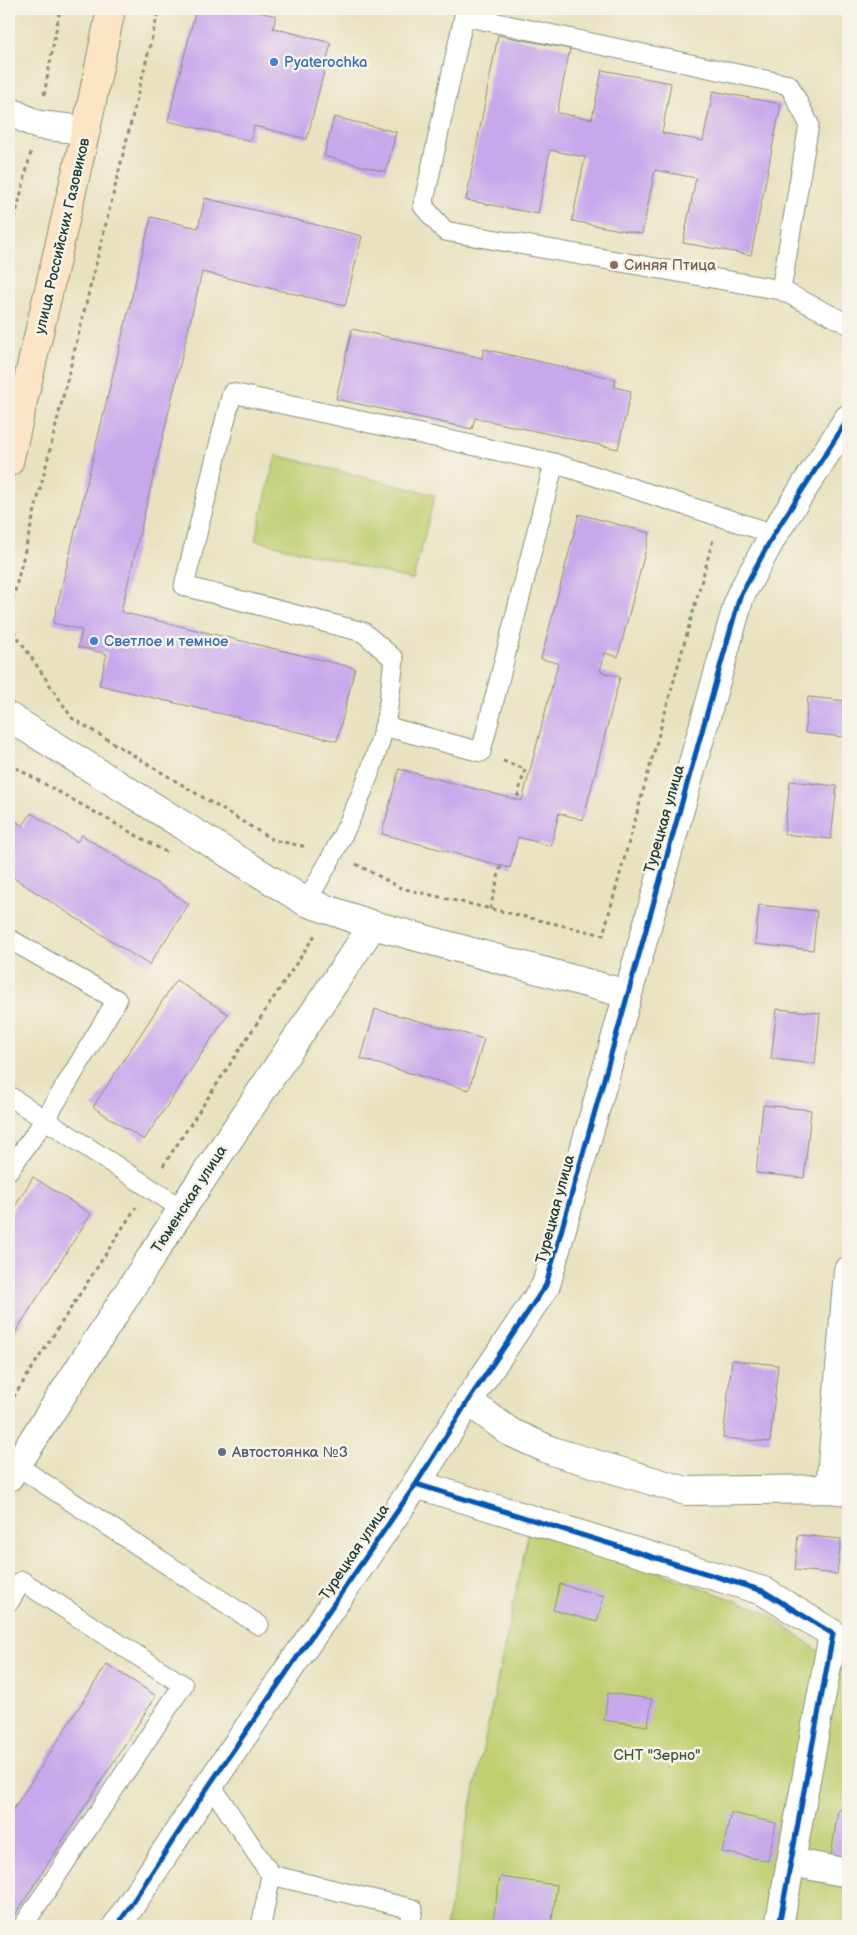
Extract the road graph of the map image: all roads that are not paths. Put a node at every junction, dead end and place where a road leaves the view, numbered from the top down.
1 (111, 9) edge
2 (9, 111) edge
3 (86, 130) junction
4 (781, 290) junction
5 (848, 324) edge
6 (848, 419) edge
7 (9, 462) edge
8 (554, 463) junction
9 (774, 534) junction
10 (9, 717) edge
11 (384, 726) junction
12 (306, 902) junction
13 (373, 925) junction
14 (9, 939) edge
15 (627, 994) junction
16 (9, 1096) edge
17 (45, 1120) junction
18 (9, 1170) edge
19 (182, 1209) junction
20 (848, 1271) edge
21 (468, 1401) junction
22 (13, 1471) edge
23 (416, 1484) junction
24 (839, 1490) edge
25 (9, 1602) edge
26 (259, 1625) dead end
27 (210, 1784) junction
28 (791, 1862) junction
29 (848, 1873) edge
30 (271, 1875) junction
31 (23, 1926) edge
32 (118, 1926) edge
33 (261, 1926) edge
34 (410, 1926) edge
35 (779, 1926) edge

1 - 3 main road, улица Российских Газовиков
2 - 3 street
3 - 7 main road, улица Российских Газовиков
4 - 4 lane
4 - 5 lane
6 - 9 street, Турецкая улица
8 - 9 lane
8 - 11 lane
8 - 11 lane
9 - 15 street, Турецкая улица
10 - 12 street
11 - 12 lane
12 - 13 street
13 - 15 street
13 - 19 street, Тюменская улица
14 - 17 lane
15 - 21 street, Турецкая улица
16 - 17 lane
17 - 18 lane
17 - 19 lane
19 - 22 street, Тюменская улица
20 - 24 street
21 - 23 street, Турецкая улица
21 - 24 street
22 - 26 lane
23 - 27 street, Турецкая улица
23 - 28 street
25 - 31 lane
27 - 30 lane
27 - 32 street, Турецкая улица
28 - 29 street
28 - 35 street
30 - 33 lane
30 - 34 lane

